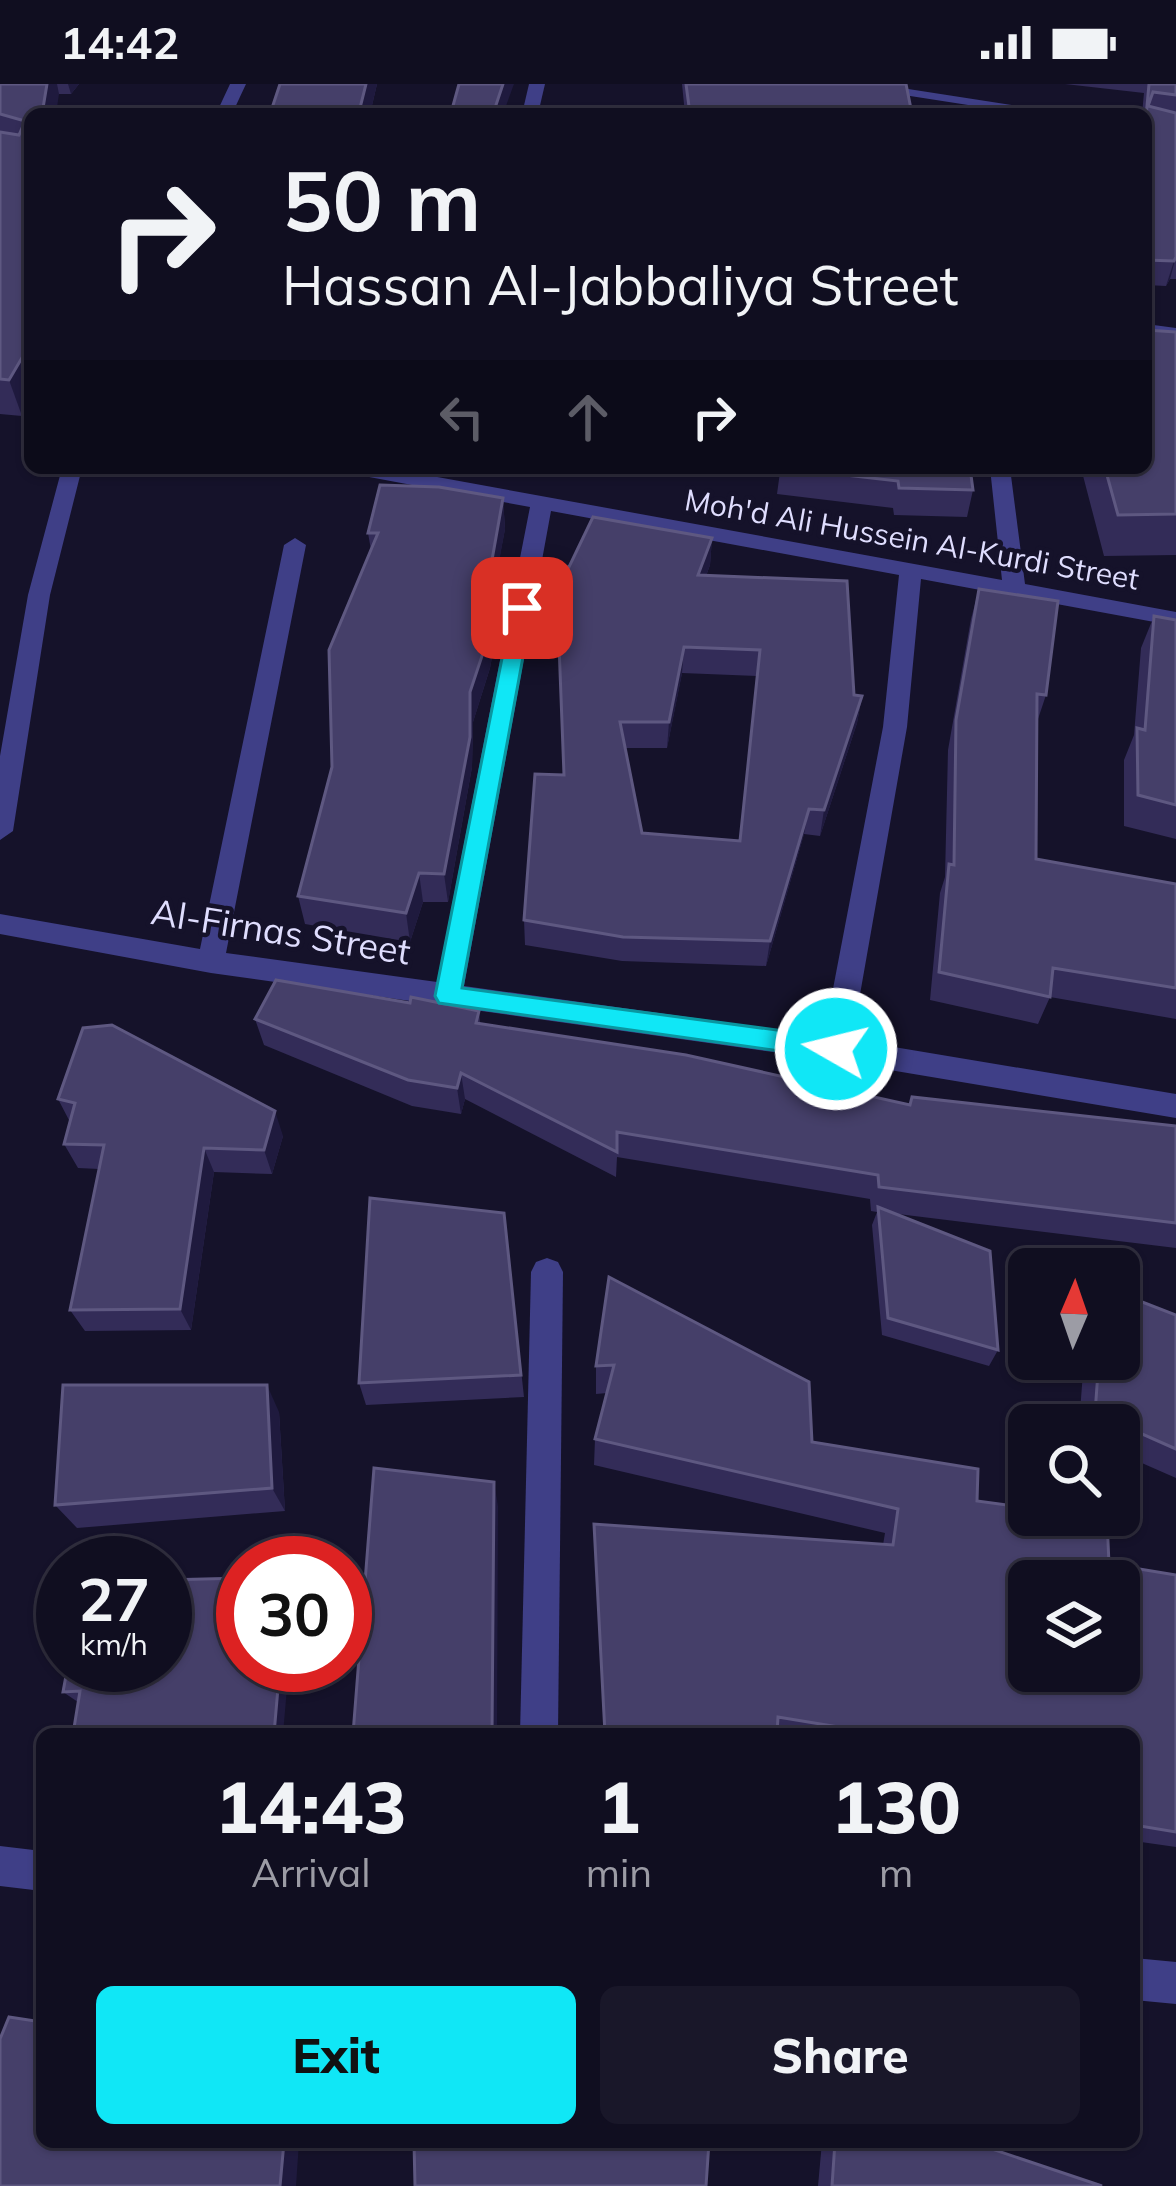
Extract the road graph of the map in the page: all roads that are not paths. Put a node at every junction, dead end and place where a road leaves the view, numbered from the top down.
1 (842, 84) edge
2 (954, 99) edge
3 (1019, 108) edge
4 (71, 474) edge
5 (385, 474) edge
6 (1001, 474) edge
7 (542, 503) junction
8 (296, 545) dead end
9 (911, 569) junction
10 (1014, 586) junction
11 (1176, 619) edge
12 (0, 831) edge
13 (0, 924) edge
14 (211, 962) junction
15 (448, 996) junction
16 (836, 1049) junction
17 (1176, 1106) edge
18 (547, 1272) dead end
19 (539, 1728) edge
20 (0, 1866) edge
21 (36, 1870) edge
22 (1140, 1980) edge
23 (1176, 1983) edge

1 - 2 street
2 - 3 street
4 - 12 street
5 - 7 street, Moh'd Ali Hussein Al-Kurdi Street
6 - 10 street
7 - 9 street, Moh'd Ali Hussein Al-Kurdi Street
7 - 15 street
8 - 14 street
9 - 10 street, Moh'd Ali Hussein Al-Kurdi Street
9 - 16 street
10 - 11 street, Moh'd Ali Hussein Al-Kurdi Street
13 - 14 street, Al-Firnas Street
14 - 15 street, Al-Firnas Street
15 - 16 street, Al-Firnas Street
16 - 17 street, Al-Firnas Street
18 - 19 street
20 - 21 street
22 - 23 street

